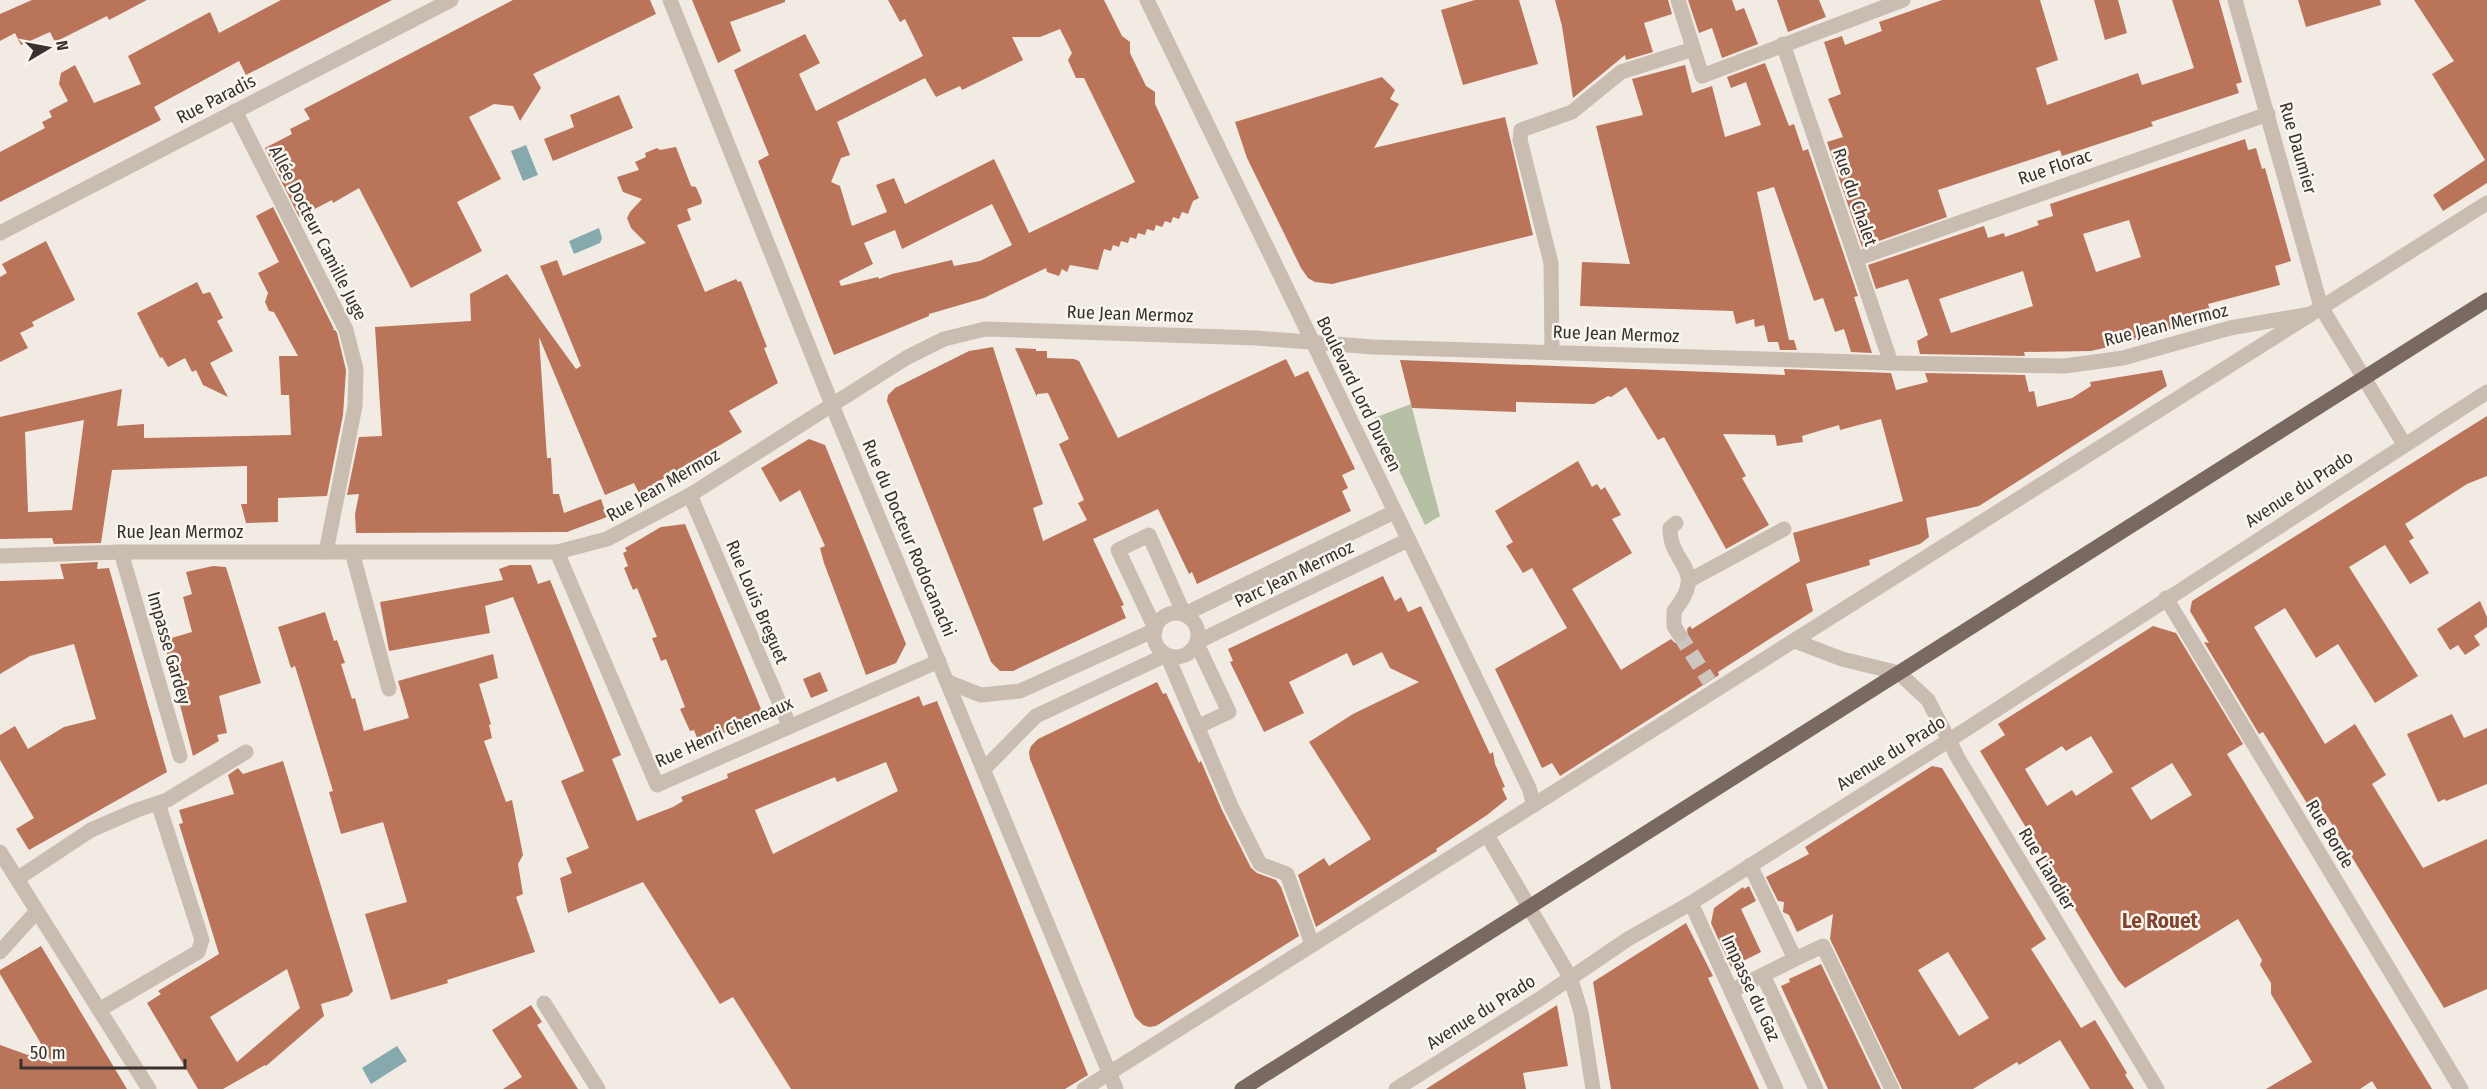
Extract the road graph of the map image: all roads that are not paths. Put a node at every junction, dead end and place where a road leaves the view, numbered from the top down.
1 (451, 0) edge
2 (670, 0) edge
3 (1147, 0) edge
4 (1678, 0) edge
5 (1903, 0) edge
6 (2235, 0) edge
7 (1783, 44) junction
8 (1693, 49) junction
9 (235, 111) junction
10 (2268, 114) junction
11 (2487, 203) edge
12 (0, 233) edge
13 (1856, 259) junction
14 (2487, 300) edge
15 (2316, 310) junction
16 (1313, 342) junction
17 (1552, 352) junction
18 (1891, 363) junction
19 (2366, 377) junction
20 (2487, 392) edge
21 (833, 406) junction
22 (2404, 444) junction
23 (690, 495) junction
24 (1394, 512) junction
25 (1677, 523) dead end
26 (1784, 529) dead end
27 (1408, 540) junction
28 (121, 552) junction
29 (326, 552) junction
30 (352, 552) junction
31 (557, 552) junction
32 (0, 556) edge
33 (1690, 580) junction
34 (2166, 598) junction
35 (1184, 614) junction
36 (1155, 629) junction
37 (1679, 634) tunnel mouth
38 (1795, 640) junction
39 (1197, 643) junction
40 (1167, 655) junction
41 (939, 661) junction
42 (1899, 673) junction
43 (948, 682) junction
44 (389, 689) dead end
45 (789, 725) junction
46 (1199, 726) junction
47 (1948, 741) junction
48 (246, 752) dead end
49 (180, 756) dead end
50 (984, 769) junction
51 (158, 803) junction
52 (1534, 805) junction
53 (1487, 835) junction
54 (0, 852) edge
55 (1750, 865) junction
56 (17, 879) junction
57 (1691, 903) junction
58 (1530, 908) junction
59 (37, 910) junction
60 (1312, 944) junction
61 (0, 952) edge
62 (1795, 959) junction
63 (1763, 975) junction
64 (1570, 977) junction
65 (1731, 991) junction
66 (544, 1003) dead end
67 (99, 1010) junction
68 (1108, 1073) junction
69 (149, 1089) edge
70 (598, 1089) edge
71 (1083, 1089) edge
72 (1116, 1089) edge
73 (1242, 1089) edge
74 (1396, 1089) edge
75 (1593, 1089) edge
76 (1776, 1089) edge
77 (1816, 1089) edge
78 (1892, 1089) edge
79 (2157, 1089) edge
80 (2461, 1089) edge

1 - 9 street, Rue Paradis
2 - 21 street, Rue du Docteur Rodocanachi
3 - 16 street, Boulevard Lord Duveen
4 - 8 street
5 - 7 street
6 - 10 street, Rue Daumier
7 - 8 street
7 - 13 street, Rue du Chalet
8 - 17 street
9 - 12 street, Rue Paradis
9 - 29 street, Allée Docteur Camille Juge
10 - 13 street, Rue Florac
10 - 15 street, Rue Daumier
11 - 15 street
13 - 18 street, Rue du Chalet
14 - 19 main road
15 - 18 street, Rue Jean Mermoz
15 - 19 street
15 - 38 street
16 - 17 street, Rue Jean Mermoz
16 - 21 street, Rue Jean Mermoz
16 - 24 street, Boulevard Lord Duveen
17 - 18 street, Rue Jean Mermoz
19 - 22 street
19 - 42 main road
20 - 22 street, Avenue du Prado
21 - 23 street, Rue Jean Mermoz
21 - 41 street, Rue du Docteur Rodocanachi
22 - 34 street, Avenue du Prado
23 - 31 street, Rue Jean Mermoz
23 - 45 street, Rue Louis Breguet
24 - 27 street, Boulevard Lord Duveen
24 - 35 street, Parc Jean Mermoz
25 - 33 street
26 - 33 street
27 - 39 street, Parc Jean Mermoz
27 - 52 street, Boulevard Lord Duveen
28 - 29 street, Rue Jean Mermoz
28 - 32 street, Rue Jean Mermoz
28 - 49 street, Impasse Gardey
29 - 30 street, Rue Jean Mermoz
30 - 31 street, Rue Jean Mermoz
30 - 44 street
31 - 45 street, Rue Henri Cheneaux
33 - 37 street
34 - 47 street, Avenue du Prado
34 - 80 street, Rue Borde
35 - 36 street, Parc Jean Mermoz
35 - 36 street
35 - 39 street
36 - 40 street
36 - 43 street, Parc Jean Mermoz
38 - 42 street
38 - 52 street
39 - 40 street, Parc Jean Mermoz
39 - 46 street
40 - 46 street
40 - 50 street, Parc Jean Mermoz
41 - 43 street, Rue du Docteur Rodocanachi
41 - 45 street, Rue Henri Cheneaux
42 - 47 street, Rue Liandier
42 - 58 main road
43 - 50 street, Rue du Docteur Rodocanachi
46 - 60 street
47 - 55 street, Avenue du Prado
47 - 79 street, Rue Liandier
48 - 51 street
50 - 68 street, Rue du Docteur Rodocanachi
51 - 56 street
51 - 67 street
52 - 53 street
53 - 58 street
53 - 60 street
54 - 56 street
55 - 57 street, Avenue du Prado
55 - 62 street
56 - 59 street
57 - 64 street, Avenue du Prado
57 - 65 street, Impasse du Gaz
58 - 64 street
58 - 73 main road
59 - 61 street
59 - 67 street
60 - 68 street
62 - 63 street
62 - 78 street
63 - 65 street
63 - 77 street
64 - 74 street, Avenue du Prado
64 - 75 street
65 - 76 street, Impasse du Gaz
66 - 70 street
67 - 69 street
68 - 71 street
68 - 72 street, Rue du Docteur Rodocanachi

